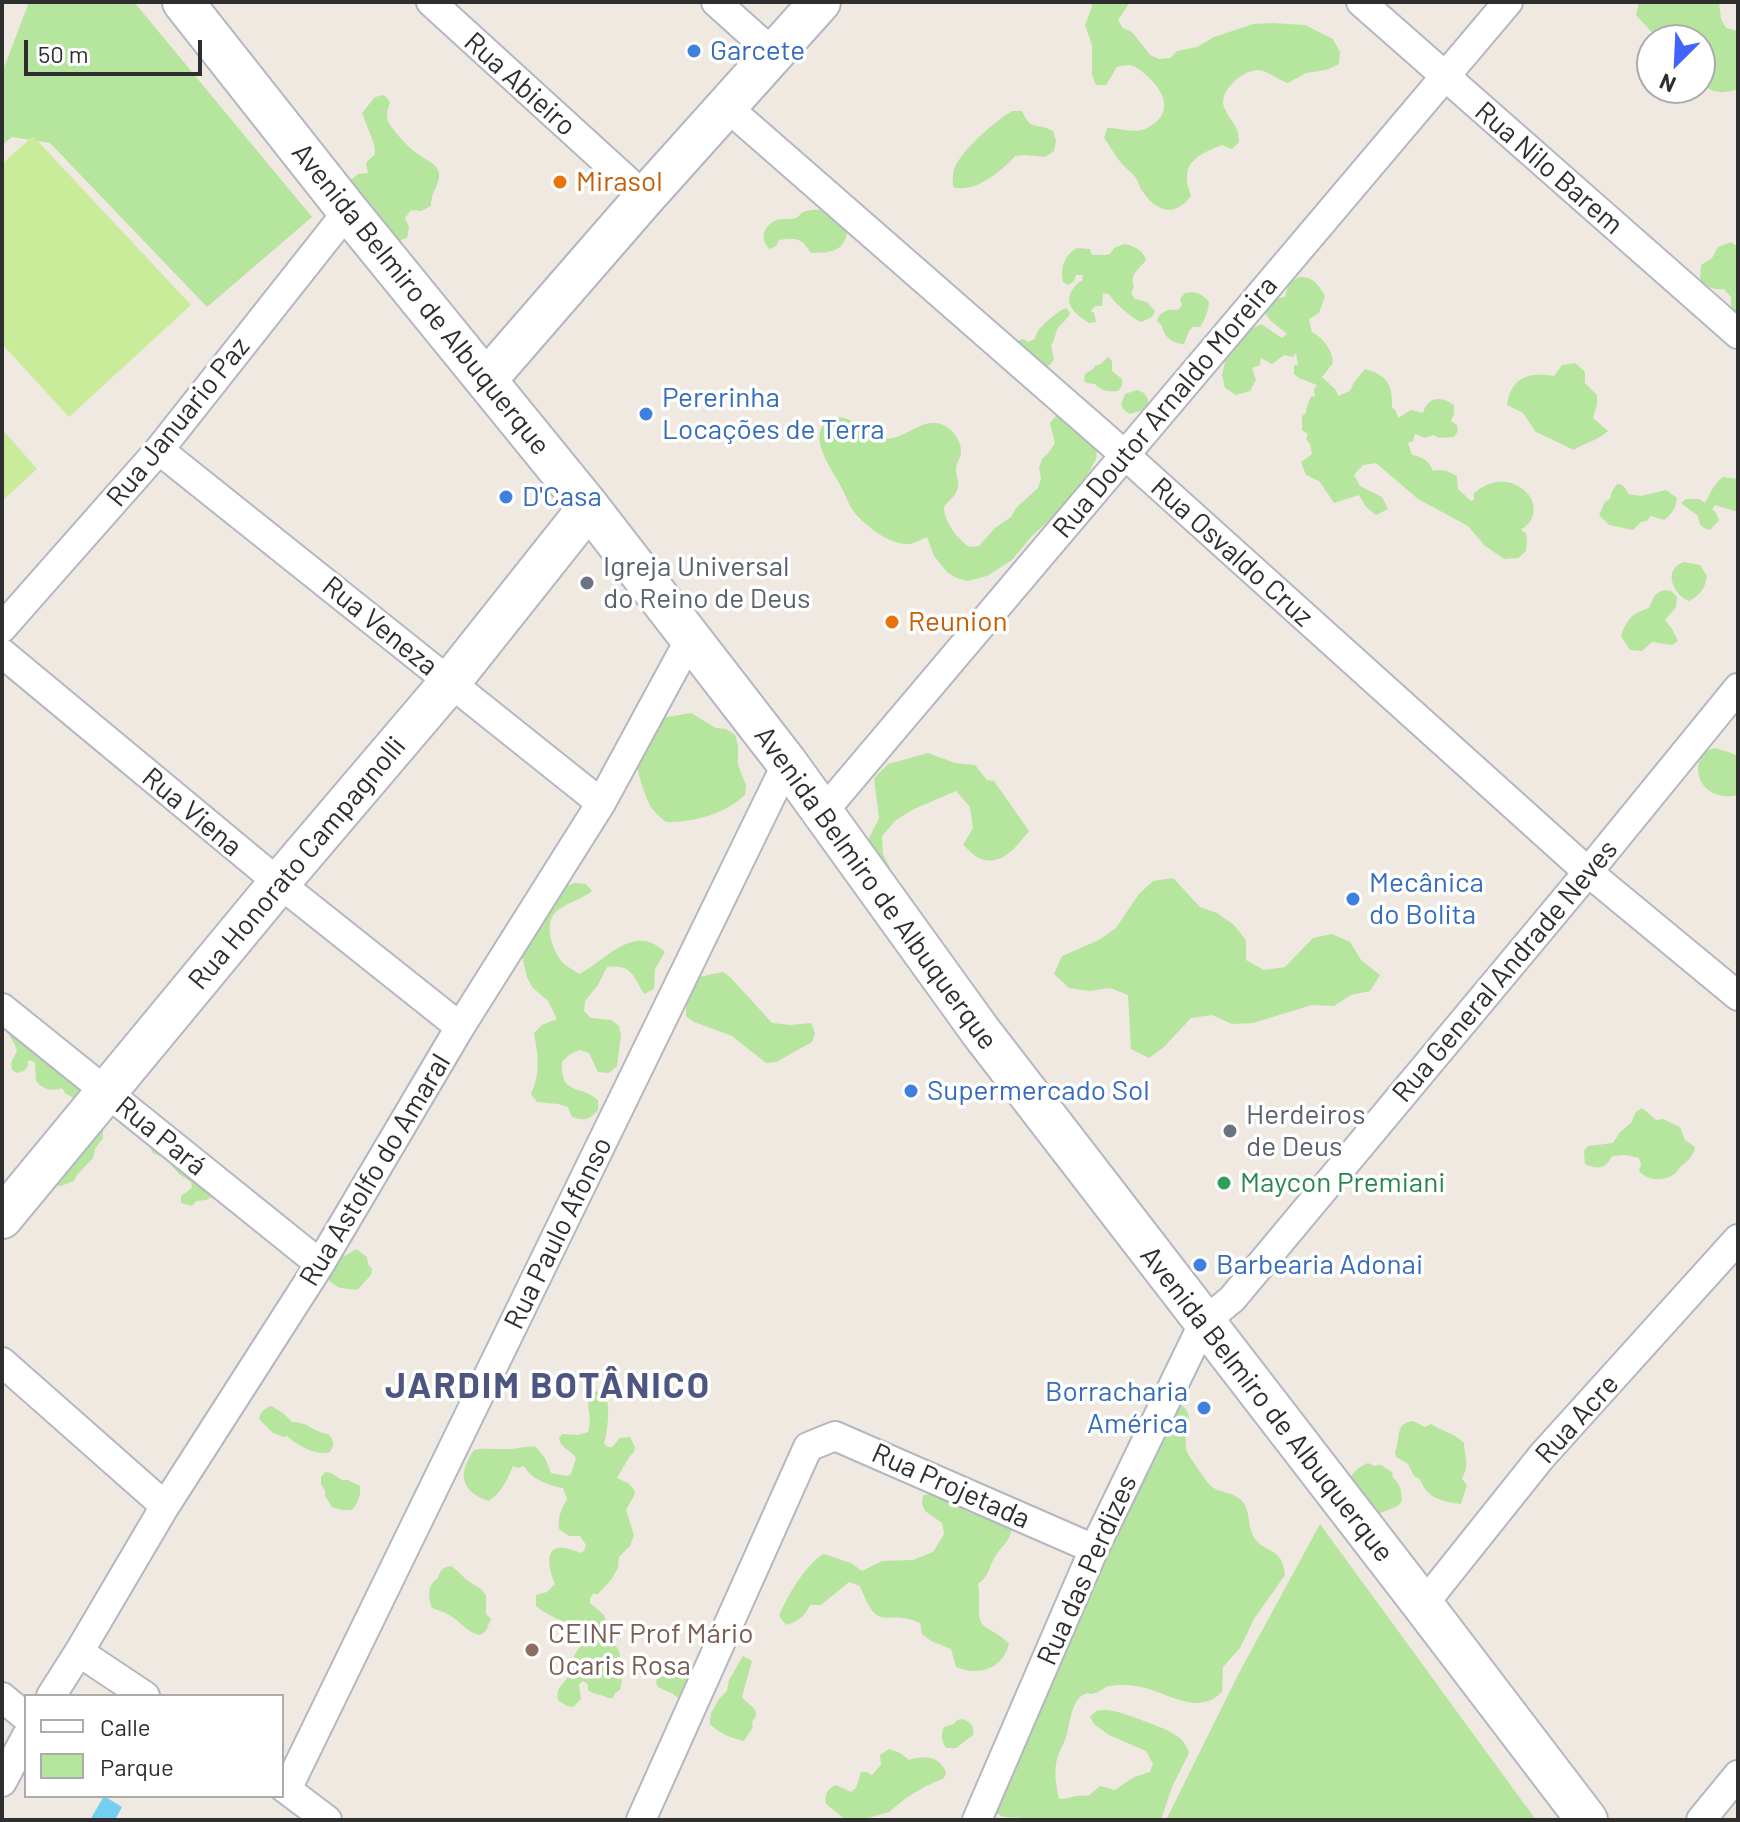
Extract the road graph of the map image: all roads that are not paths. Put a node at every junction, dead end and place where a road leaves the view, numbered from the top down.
1 (183, 2) edge
2 (431, 2) edge
3 (716, 2) edge
4 (820, 2) edge
5 (1361, 2) edge
6 (1508, 2) edge
7 (775, 55) junction
8 (1445, 76) junction
9 (727, 107) junction
10 (645, 197) junction
11 (348, 211) junction
12 (1738, 334) edge
13 (486, 380) junction
14 (159, 450) junction
15 (1125, 455) junction
16 (589, 507) junction
17 (2, 628) edge
18 (690, 639) junction
19 (2, 653) edge
20 (450, 682) junction
21 (1738, 688) edge
22 (787, 763) junction
23 (601, 803) junction
24 (823, 812) junction
25 (1588, 872) junction
26 (279, 883) junction
27 (1738, 996) edge
28 (2, 1008) edge
29 (460, 1027) junction
30 (106, 1092) junction
31 (2, 1218) edge
32 (1738, 1239) edge
33 (320, 1264) junction
34 (1204, 1322) junction
35 (2, 1362) edge
36 (165, 1506) junction
37 (1094, 1549) junction
38 (1423, 1605) junction
39 (79, 1652) junction
40 (52, 1694) edge
41 (142, 1694) edge
42 (2, 1697) edge
43 (24, 1715) edge
44 (24, 1741) edge
45 (1738, 1775) edge
46 (2, 1782) edge
47 (284, 1788) edge
48 (327, 1820) edge
49 (641, 1820) edge
50 (977, 1820) edge
51 (1587, 1820) edge
52 (1701, 1820) edge

1 - 11 main road, Avenida Belmiro de Albuquerque
2 - 10 street, Rua Abieiro
3 - 7 street
4 - 7 main road
5 - 8 street, Rua Nilo Barem
6 - 8 street, Rua Doutor Arnaldo Moreira
7 - 9 main road
8 - 12 street, Rua Nilo Barem
8 - 15 street, Rua Doutor Arnaldo Moreira
9 - 10 main road
9 - 15 street, Rua Osvaldo Cruz
10 - 13 main road
11 - 13 main road, Avenida Belmiro de Albuquerque
11 - 14 street, Rua Januario Paz
13 - 16 main road, Avenida Belmiro de Albuquerque
14 - 17 street, Rua Januario Paz
14 - 20 street, Rua Veneza
15 - 24 street, Rua Doutor Arnaldo Moreira
15 - 25 street, Rua Osvaldo Cruz
16 - 18 main road, Avenida Belmiro de Albuquerque
16 - 20 main road, Rua Honorato Campagnolli
18 - 22 main road, Avenida Belmiro de Albuquerque
18 - 23 street, Rua Astolfo do Amaral
19 - 26 street, Rua Viena
20 - 23 street, Rua Veneza
20 - 26 main road, Rua Honorato Campagnolli
21 - 25 street, Rua General Andrade Neves
22 - 24 main road, Avenida Belmiro de Albuquerque
22 - 47 street, Rua Paulo Afonso
23 - 29 street, Rua Astolfo do Amaral
24 - 34 main road, Avenida Belmiro de Albuquerque
25 - 27 street, Rua Osvaldo Cruz
25 - 34 street, Rua General Andrade Neves
26 - 29 street, Rua Viena
26 - 30 main road, Rua Honorato Campagnolli
28 - 30 street, Rua Pará
29 - 33 street, Rua Astolfo do Amaral
30 - 31 main road, Rua Honorato Campagnolli
30 - 33 street, Rua Pará
32 - 38 street, Rua Acre
33 - 36 street, Rua Astolfo do Amaral
34 - 37 street, Rua das Perdizes
34 - 38 main road, Avenida Belmiro de Albuquerque
35 - 36 street
36 - 39 street, Rua Astolfo do Amaral
37 - 49 street, Rua Projetada
37 - 50 street, Rua das Perdizes
38 - 51 main road, Avenida Belmiro de Albuquerque
39 - 40 street, Rua Astolfo do Amaral
39 - 41 street
42 - 43 street
44 - 46 street
45 - 52 street
47 - 48 street

